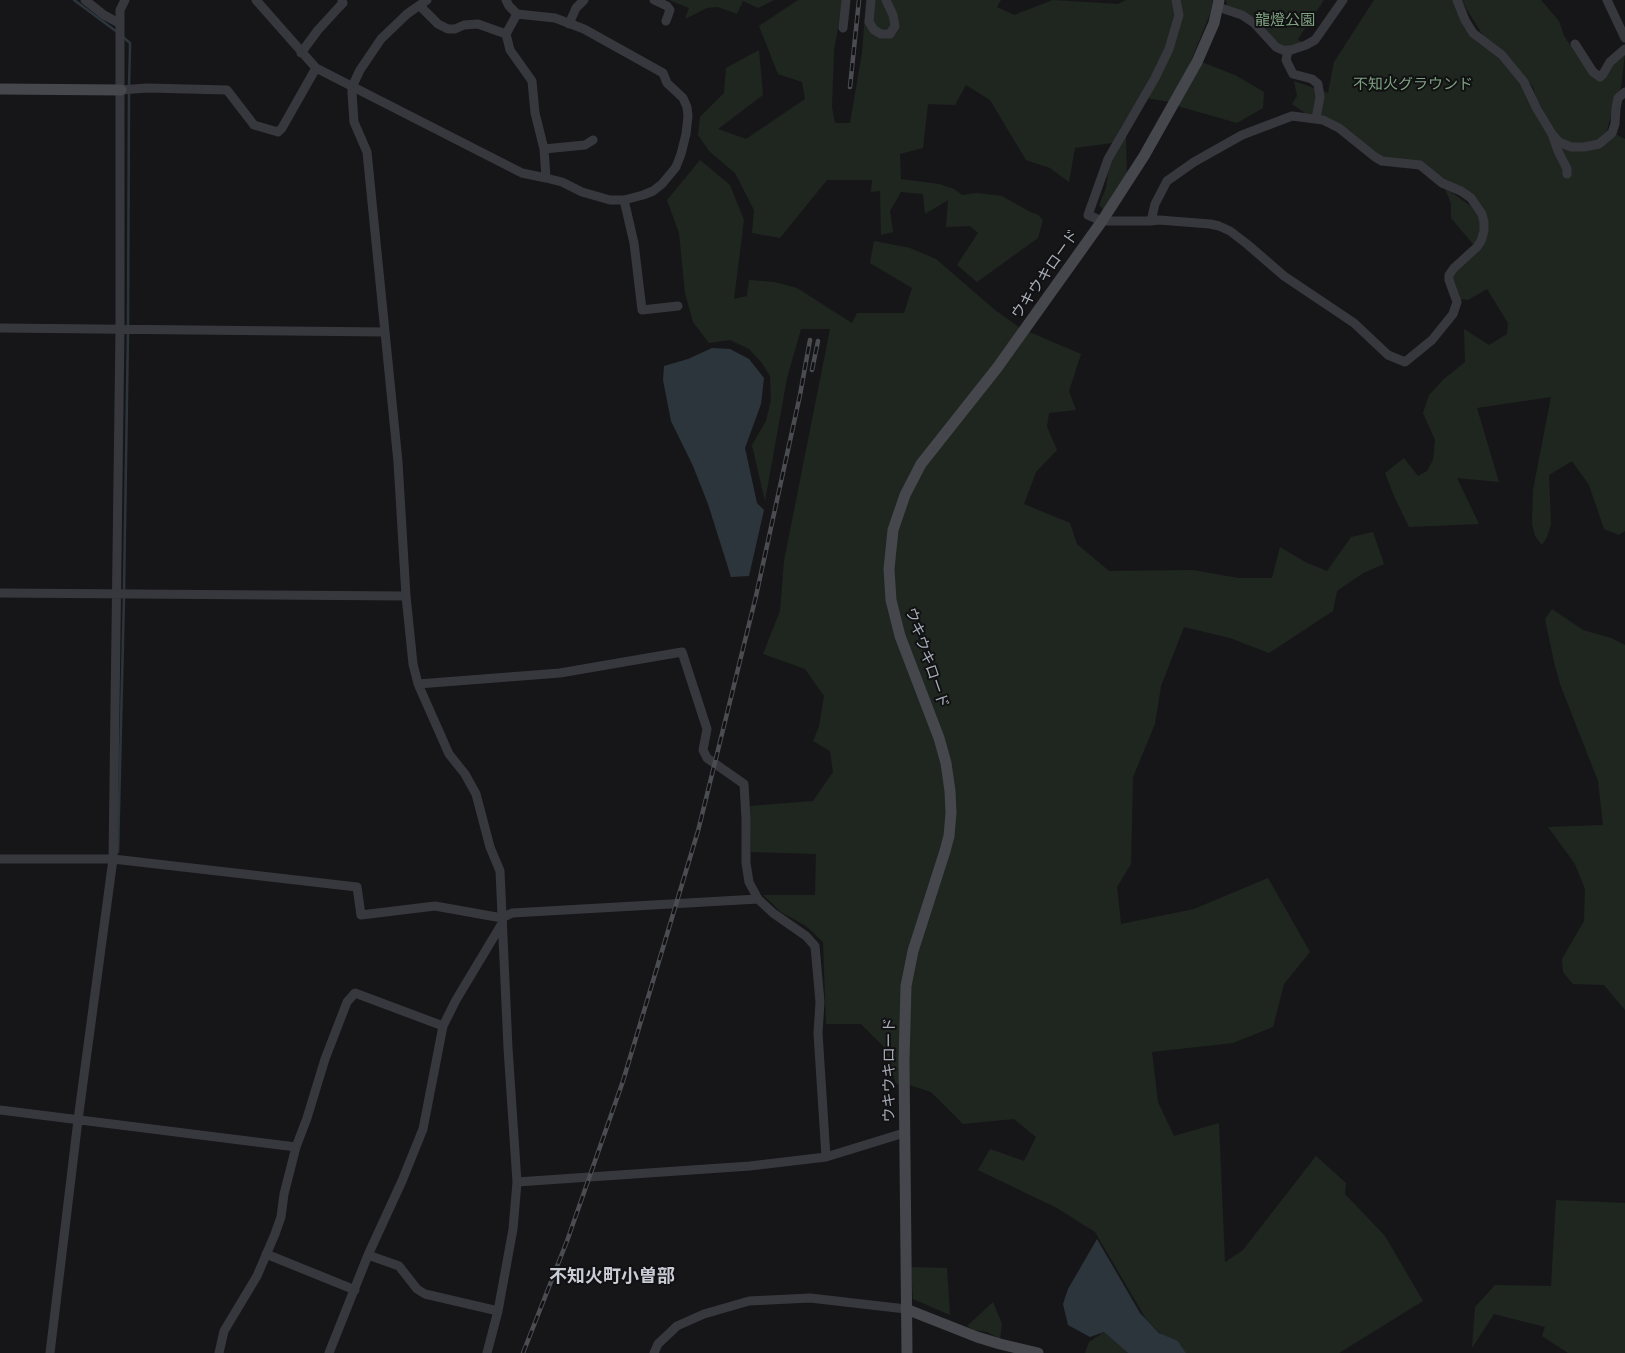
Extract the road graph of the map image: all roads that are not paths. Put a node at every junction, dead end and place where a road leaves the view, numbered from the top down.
1 (85, 0) edge
2 (125, 0) edge
3 (256, 0) edge
4 (342, 0) edge
5 (428, 0) edge
6 (506, 0) edge
7 (584, 0) edge
8 (654, 0) edge
9 (846, 0) edge
10 (871, 0) edge
11 (886, 0) edge
12 (1176, 0) edge
13 (1343, 0) edge
14 (1457, 0) edge
15 (1607, 0) edge
16 (1218, 4) edge
17 (420, 6) junction
18 (516, 14) junction
19 (666, 21) dead end
20 (569, 24) junction
21 (120, 26) junction
22 (843, 28) dead end
23 (506, 34) junction
24 (1625, 38) edge
25 (1575, 44) dead end
26 (1625, 49) edge
27 (1288, 50) junction
28 (301, 53) junction
29 (316, 68) junction
30 (352, 87) junction
31 (0, 89) edge
32 (126, 90) junction
33 (1625, 92) edge
34 (1316, 118) junction
35 (1552, 134) junction
36 (593, 140) dead end
37 (544, 149) junction
38 (1567, 174) dead end
39 (546, 178) junction
40 (624, 200) junction
41 (1102, 221) junction
42 (1151, 221) junction
43 (678, 306) dead end
44 (0, 328) edge
45 (121, 328) junction
46 (385, 332) junction
47 (0, 593) edge
48 (117, 593) junction
49 (406, 596) junction
50 (418, 684) junction
51 (0, 859) edge
52 (113, 859) junction
53 (758, 899) junction
54 (502, 921) junction
55 (443, 1026) junction
56 (0, 1110) edge
57 (78, 1120) junction
58 (904, 1133) junction
59 (296, 1146) junction
60 (826, 1157) junction
61 (517, 1182) junction
62 (266, 1254) junction
63 (368, 1255) junction
64 (354, 1290) junction
65 (906, 1309) junction
66 (498, 1311) junction
67 (50, 1353) edge
68 (219, 1353) edge
69 (330, 1353) edge
70 (488, 1353) edge
71 (654, 1353) edge
72 (907, 1353) edge
73 (1038, 1353) edge

1 - 21 street
2 - 21 street
3 - 28 street
4 - 28 street
5 - 17 street
6 - 18 street
7 - 20 street
8 - 19 street
9 - 22 street
10 - 11 street
12 - 41 street
13 - 27 street
14 - 35 street
15 - 24 street
16 - 27 street
16 - 41 street, ウキウキロード
17 - 23 street
17 - 30 street
18 - 20 street
18 - 23 street
20 - 40 street
21 - 32 street
23 - 37 street
25 - 26 street
27 - 34 street
28 - 29 street
29 - 30 street
29 - 32 street
30 - 39 street
30 - 46 street
31 - 32 street
32 - 45 street
33 - 35 street
34 - 42 street
34 - 42 street
35 - 38 street
36 - 37 street
37 - 39 street
39 - 40 street
40 - 43 street
41 - 42 street
41 - 58 street, ウキウキロード
44 - 45 street
45 - 46 street
45 - 48 street
46 - 49 street
47 - 48 street
48 - 49 street
48 - 52 street
49 - 50 street
50 - 53 street
50 - 54 street
51 - 52 street
52 - 54 street
52 - 57 street
53 - 54 street
53 - 60 street
54 - 55 street
54 - 61 street
55 - 59 street
55 - 63 street
56 - 57 street
57 - 59 street
57 - 67 street
58 - 60 street
58 - 65 street, ウキウキロード
59 - 62 street
60 - 61 street
61 - 66 street
62 - 64 street
62 - 68 street
63 - 64 street
63 - 66 street
64 - 69 street
65 - 71 street
65 - 72 street, ウキウキロード
65 - 73 street
66 - 70 street

